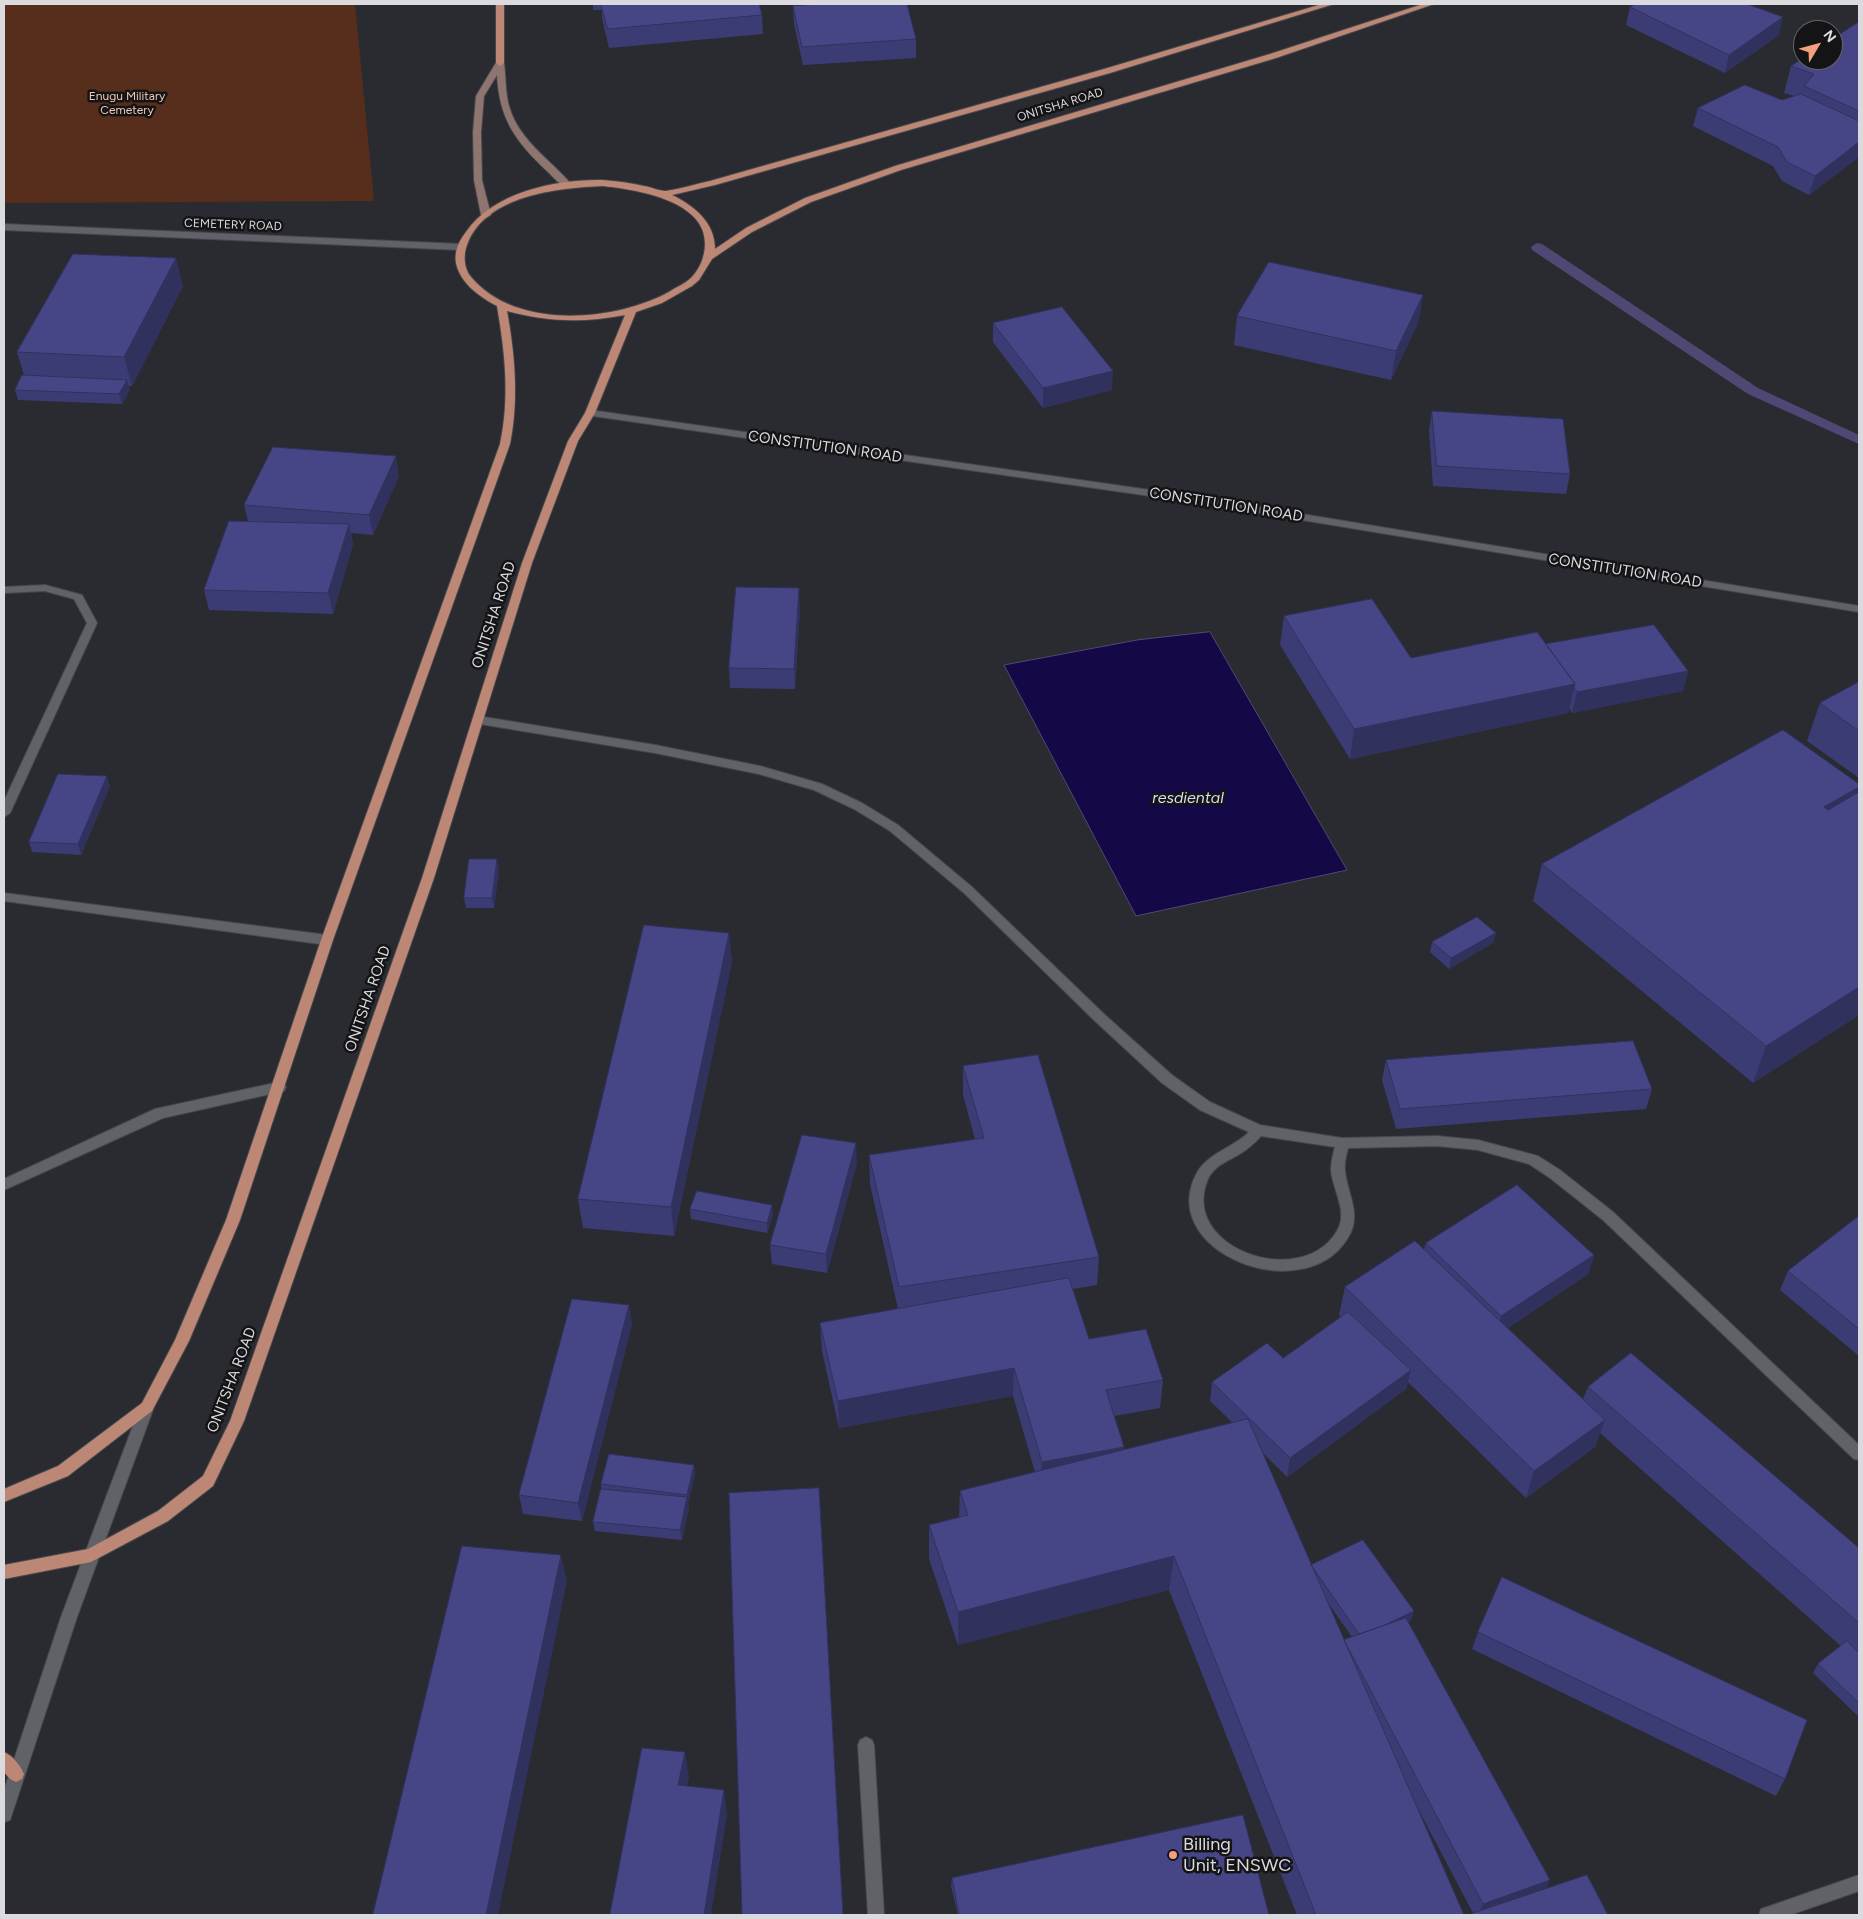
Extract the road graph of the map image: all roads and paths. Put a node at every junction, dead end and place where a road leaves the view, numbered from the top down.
1 (500, 4) edge
2 (1330, 4) edge
3 (1430, 4) edge
4 (500, 63) junction
5 (568, 185) junction
6 (664, 194) junction
7 (486, 215) junction
8 (4, 227) edge
9 (461, 248) junction
10 (709, 257) junction
11 (501, 304) junction
12 (631, 312) junction
13 (590, 413) junction
14 (4, 590) edge
15 (1859, 609) edge
16 (478, 720) junction
17 (4, 814) edge
18 (4, 897) edge
19 (327, 940) junction
20 (279, 1087) junction
21 (1258, 1130) junction
22 (1342, 1143) junction
23 (4, 1186) edge
24 (147, 1407) junction
25 (1859, 1454) edge
26 (4, 1496) edge
27 (91, 1555) junction
28 (4, 1572) edge
29 (866, 1745) dead end
30 (4, 1760) edge
31 (16, 1774) junction
32 (4, 1814) edge
33 (1859, 1883) edge
34 (876, 1915) edge
35 (1767, 1915) edge

1 - 4 main road
2 - 6 main road, ONITSHA ROAD
3 - 10 main road, ONITSHA ROAD
4 - 5 main road
4 - 7 main road
5 - 6 main road
5 - 7 main road
6 - 10 main road
7 - 9 main road
8 - 9 street, CEMETERY ROAD
9 - 11 main road
10 - 12 main road
11 - 12 main road
11 - 19 main road
12 - 13 main road, ONITSHA ROAD
13 - 15 street, CONSTITUTION ROAD
13 - 16 main road, ONITSHA ROAD
14 - 17 street
16 - 21 street
16 - 27 main road, ONITSHA ROAD
18 - 19 street
19 - 20 main road
20 - 23 street
20 - 24 main road
21 - 22 street
21 - 22 street
22 - 25 street
24 - 26 main road
24 - 27 street
27 - 28 main road, ONITSHA ROAD
27 - 31 street
29 - 34 street
30 - 31 main road
31 - 32 street
33 - 35 street

